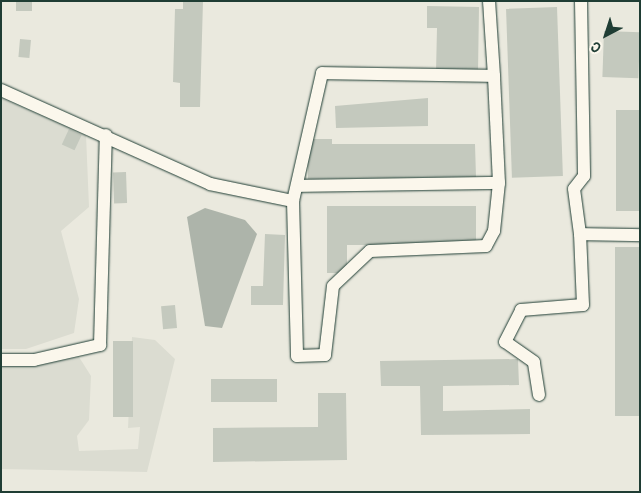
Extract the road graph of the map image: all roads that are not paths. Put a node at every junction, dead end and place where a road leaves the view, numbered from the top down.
1 (489, 1) edge
2 (581, 1) edge
3 (494, 76) junction
4 (1, 90) edge
5 (106, 136) junction
6 (499, 183) junction
7 (296, 186) junction
8 (293, 202) junction
9 (580, 234) junction
10 (640, 235) edge
11 (1, 360) edge
12 (540, 395) dead end

1 - 3 lane
2 - 9 lane
3 - 6 lane
3 - 7 lane
4 - 5 lane
5 - 8 lane
5 - 11 lane
6 - 7 lane
6 - 8 lane
7 - 8 lane
9 - 10 lane
9 - 12 lane

